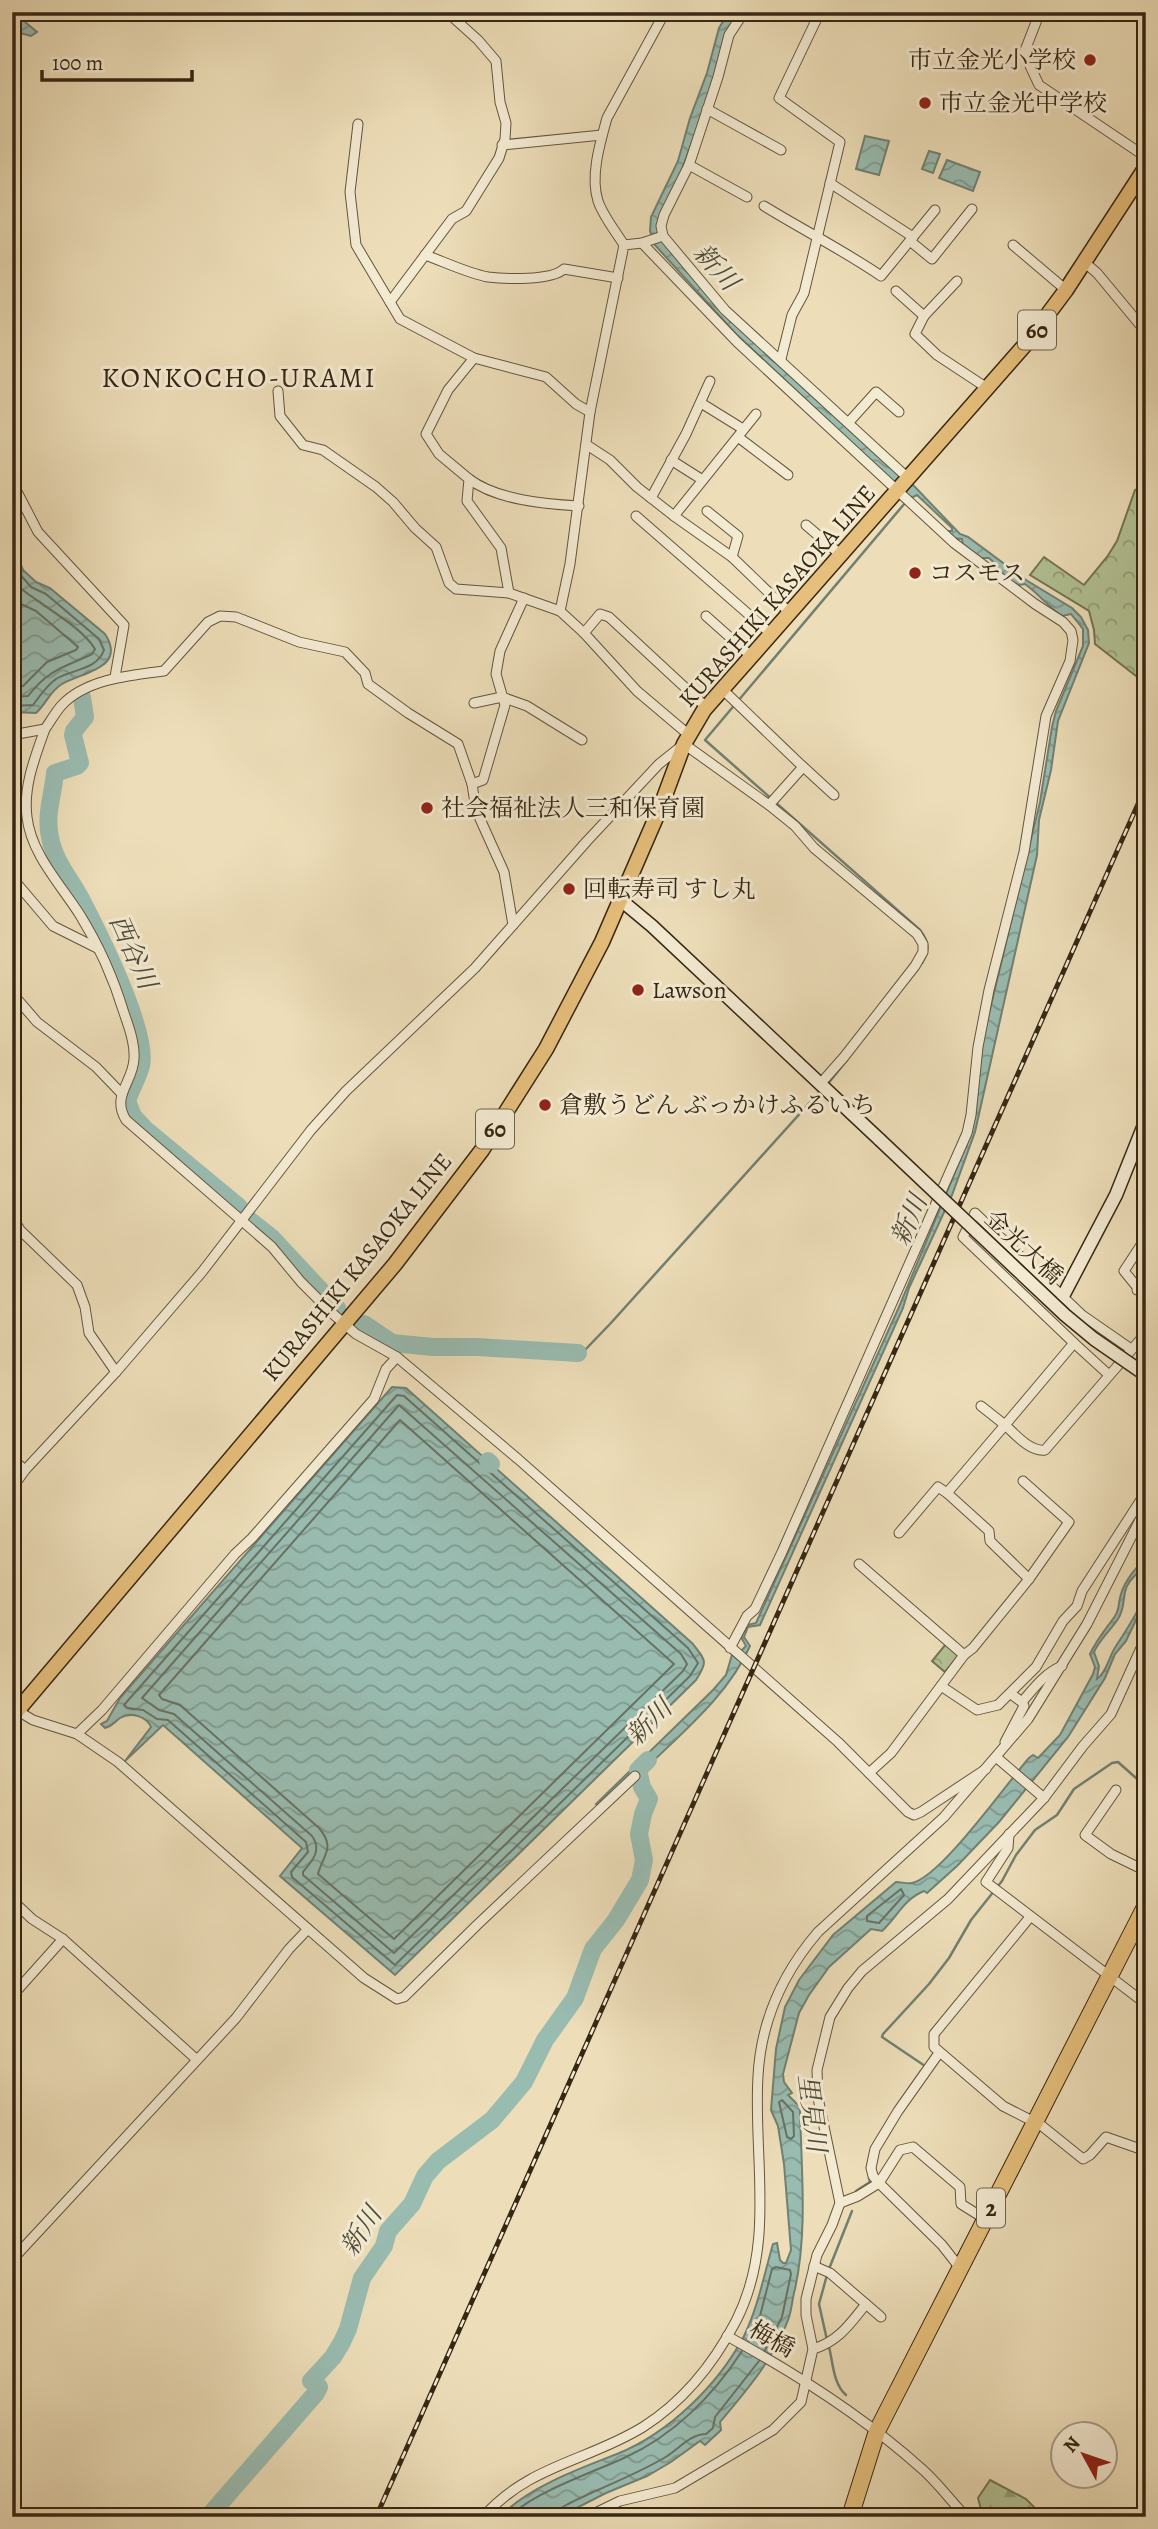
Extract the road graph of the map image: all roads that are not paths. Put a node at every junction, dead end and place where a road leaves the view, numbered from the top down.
1 (446, 12) edge
2 (665, 12) edge
3 (744, 12) edge
4 (820, 12) edge
5 (1040, 12) edge
6 (707, 109) junction
7 (358, 124) dead end
8 (602, 135) junction
9 (502, 145) junction
10 (781, 150) dead end
11 (1146, 157) edge
12 (689, 165) junction
13 (1146, 167) edge
14 (830, 183) junction
15 (747, 197) dead end
16 (764, 206) dead end
17 (972, 208) dead end
18 (935, 210) dead end
19 (663, 236) junction
20 (817, 238) junction
21 (912, 239) junction
22 (642, 243) junction
23 (624, 245) junction
24 (1013, 245) dead end
25 (425, 255) junction
26 (1084, 262) junction
27 (618, 278) junction
28 (957, 281) dead end
29 (1066, 290) junction
30 (895, 291) dead end
31 (390, 302) junction
32 (924, 316) junction
33 (1146, 332) edge
34 (474, 358) junction
35 (781, 359) junction
36 (710, 381) dead end
37 (987, 388) junction
38 (278, 391) dead end
39 (701, 403) junction
40 (590, 412) junction
41 (899, 412) dead end
42 (756, 414) dead end
43 (849, 422) junction
44 (741, 433) junction
45 (587, 445) junction
46 (671, 460) junction
47 (788, 475) dead end
48 (469, 479) junction
49 (701, 479) junction
50 (909, 479) junction
51 (12, 482) edge
52 (898, 491) junction
53 (650, 498) junction
54 (579, 506) junction
55 (707, 512) dead end
56 (636, 516) dead end
57 (674, 516) junction
58 (806, 525) dead end
59 (841, 555) junction
60 (732, 557) junction
61 (509, 593) junction
62 (524, 598) junction
63 (559, 611) junction
64 (789, 612) junction
65 (706, 616) dead end
66 (584, 633) junction
67 (770, 633) junction
68 (751, 656) junction
69 (115, 677) junction
70 (721, 688) junction
71 (502, 697) junction
72 (474, 703) dead end
73 (706, 707) junction
74 (45, 729) junction
75 (12, 735) edge
76 (687, 739) junction
77 (582, 740) dead end
78 (803, 767) junction
79 (472, 784) junction
80 (834, 795) dead end
81 (770, 804) junction
82 (12, 882) edge
83 (622, 901) junction
84 (513, 925) junction
85 (97, 948) junction
86 (12, 993) edge
87 (824, 1086) junction
88 (122, 1094) junction
89 (1146, 1120) edge
90 (12, 1216) edge
91 (240, 1220) junction
92 (1145, 1239) edge
93 (1146, 1278) edge
94 (1137, 1290) junction
95 (1063, 1296) junction
96 (1146, 1298) edge
97 (1050, 1321) junction
98 (345, 1324) junction
99 (1146, 1333) edge
100 (1074, 1343) junction
101 (1131, 1349) junction
102 (397, 1357) junction
103 (116, 1372) junction
104 (1110, 1375) junction
105 (1146, 1375) edge
106 (981, 1406) dead end
107 (1005, 1425) junction
108 (12, 1459) edge
109 (26, 1470) junction
110 (1023, 1480) dead end
111 (12, 1488) edge
112 (1146, 1492) edge
113 (947, 1493) junction
114 (1146, 1507) edge
115 (899, 1533) dead end
116 (859, 1564) dead end
117 (1029, 1579) junction
118 (1146, 1637) edge
119 (730, 1648) junction
120 (964, 1656) junction
121 (1062, 1666) junction
122 (941, 1686) junction
123 (1011, 1694) junction
124 (1022, 1702) junction
125 (15, 1714) edge
126 (77, 1734) junction
127 (999, 1756) junction
128 (986, 1769) junction
129 (869, 1773) junction
130 (635, 1776) dead end
131 (1116, 1790) dead end
132 (1042, 1796) junction
133 (1009, 1834) junction
134 (1146, 1871) edge
135 (12, 1900) edge
136 (1146, 1905) edge
137 (1030, 1917) junction
138 (308, 1929) junction
139 (63, 1939) junction
140 (1109, 1977) junction
141 (12, 1996) edge
142 (1146, 2004) edge
143 (939, 2053) junction
144 (196, 2059) junction
145 (1035, 2121) junction
146 (1146, 2151) edge
147 (879, 2183) junction
148 (840, 2203) junction
149 (985, 2219) junction
150 (12, 2260) edge
151 (814, 2266) junction
152 (960, 2268) junction
153 (866, 2304) junction
154 (881, 2317) dead end
155 (729, 2337) junction
156 (813, 2349) junction
157 (802, 2378) junction
158 (877, 2431) junction
159 (483, 2517) edge
160 (587, 2517) edge
161 (850, 2517) edge
162 (966, 2517) edge

1 - 9 street
2 - 8 street
3 - 6 street
4 - 14 street
5 - 11 street
6 - 10 street
6 - 12 street
7 - 31 street
8 - 9 street
8 - 23 street
9 - 25 street
12 - 15 street
12 - 19 street
13 - 26 main road, KURASHIKI KASAOKA LINE / 60
14 - 20 street
14 - 21 street
16 - 20 street
17 - 21 street
18 - 21 street
19 - 22 street
19 - 35 street
20 - 21 street
20 - 35 street
22 - 23 street
22 - 52 street
23 - 27 street
24 - 29 street
25 - 27 street
25 - 31 street
26 - 29 main road, KURASHIKI KASAOKA LINE / 60
26 - 33 street
27 - 40 street
28 - 32 street
29 - 37 main road, KURASHIKI KASAOKA LINE / 60
30 - 32 street
31 - 34 street
32 - 37 street
34 - 40 street
34 - 48 street
35 - 43 street
36 - 39 street
37 - 50 main road, KURASHIKI KASAOKA LINE / 60
38 - 61 street
39 - 44 street
39 - 46 street
40 - 45 street
41 - 43 street
42 - 44 street
43 - 50 street
44 - 47 street
44 - 49 street
45 - 53 street
45 - 54 street
46 - 49 street
46 - 53 street
48 - 54 street
48 - 61 street
49 - 57 street
50 - 52 main road, KURASHIKI KASAOKA LINE / 60
51 - 69 street
52 - 59 main road, KURASHIKI KASAOKA LINE / 60
52 - 119 street
53 - 57 street
54 - 63 street
55 - 60 street
56 - 67 street
57 - 60 street
58 - 59 street
59 - 64 main road, KURASHIKI KASAOKA LINE / 60
60 - 64 street
61 - 62 street
62 - 63 street
62 - 71 street
63 - 66 street
64 - 67 main road, KURASHIKI KASAOKA LINE / 60
65 - 68 street
66 - 73 street
66 - 76 street
67 - 68 main road, KURASHIKI KASAOKA LINE / 60
68 - 70 main road, KURASHIKI KASAOKA LINE / 60
69 - 74 street
69 - 79 street
70 - 73 main road, KURASHIKI KASAOKA LINE / 60
70 - 78 street
71 - 72 street
71 - 77 street
71 - 79 street
73 - 76 main road, KURASHIKI KASAOKA LINE / 60
74 - 75 street
74 - 85 street
76 - 81 street
76 - 83 main road, KURASHIKI KASAOKA LINE / 60
76 - 84 street
78 - 80 street
78 - 81 street
79 - 84 street
81 - 87 street
82 - 85 street
83 - 87 street, 金光大橋
83 - 98 main road, KURASHIKI KASAOKA LINE / 60
84 - 91 street
85 - 88 street
86 - 88 street
87 - 105 street, 金光大橋, bridge
88 - 91 street
89 - 95 street
90 - 103 street
91 - 98 street
91 - 103 street
92 - 94 street
93 - 94 street
94 - 96 street
95 - 97 street
95 - 97 street
95 - 101 street
97 - 100 street
98 - 102 street
98 - 125 main road, KURASHIKI KASAOKA LINE / 60
99 - 101 street
100 - 104 street
100 - 107 street
101 - 104 street
102 - 119 street
102 - 126 street
103 - 109 street
104 - 107 street
106 - 107 street
107 - 113 street
108 - 109 street
109 - 111 street
110 - 117 street
112 - 123 street
113 - 115 street
113 - 117 street
114 - 121 street
116 - 120 street
117 - 120 street
118 - 132 street
119 - 129 street
120 - 122 street
121 - 124 street
121 - 127 street
122 - 123 street
122 - 129 street
123 - 124 street
124 - 127 street
125 - 126 street
126 - 138 street
127 - 128 street
127 - 132 street
128 - 129 street
128 - 155 street
130 - 138 street
131 - 134 street
132 - 133 street
133 - 137 street
133 - 148 street
135 - 139 street
136 - 140 highway, 2
137 - 140 street
137 - 143 street
138 - 144 street
139 - 141 street
139 - 144 street
140 - 142 street
140 - 145 highway, 2
143 - 145 street
143 - 147 street
144 - 150 street
145 - 146 street
145 - 149 highway, 2
147 - 148 street
147 - 149 street
147 - 152 street
148 - 151 street
149 - 152 highway, 2
151 - 153 street
151 - 156 street
152 - 158 highway, 2
153 - 154 street
153 - 156 street
155 - 157 street, 梅橋
155 - 159 street
156 - 157 street
157 - 158 street, 梅橋
157 - 160 street
158 - 161 highway, 2
158 - 162 street, 梅橋

